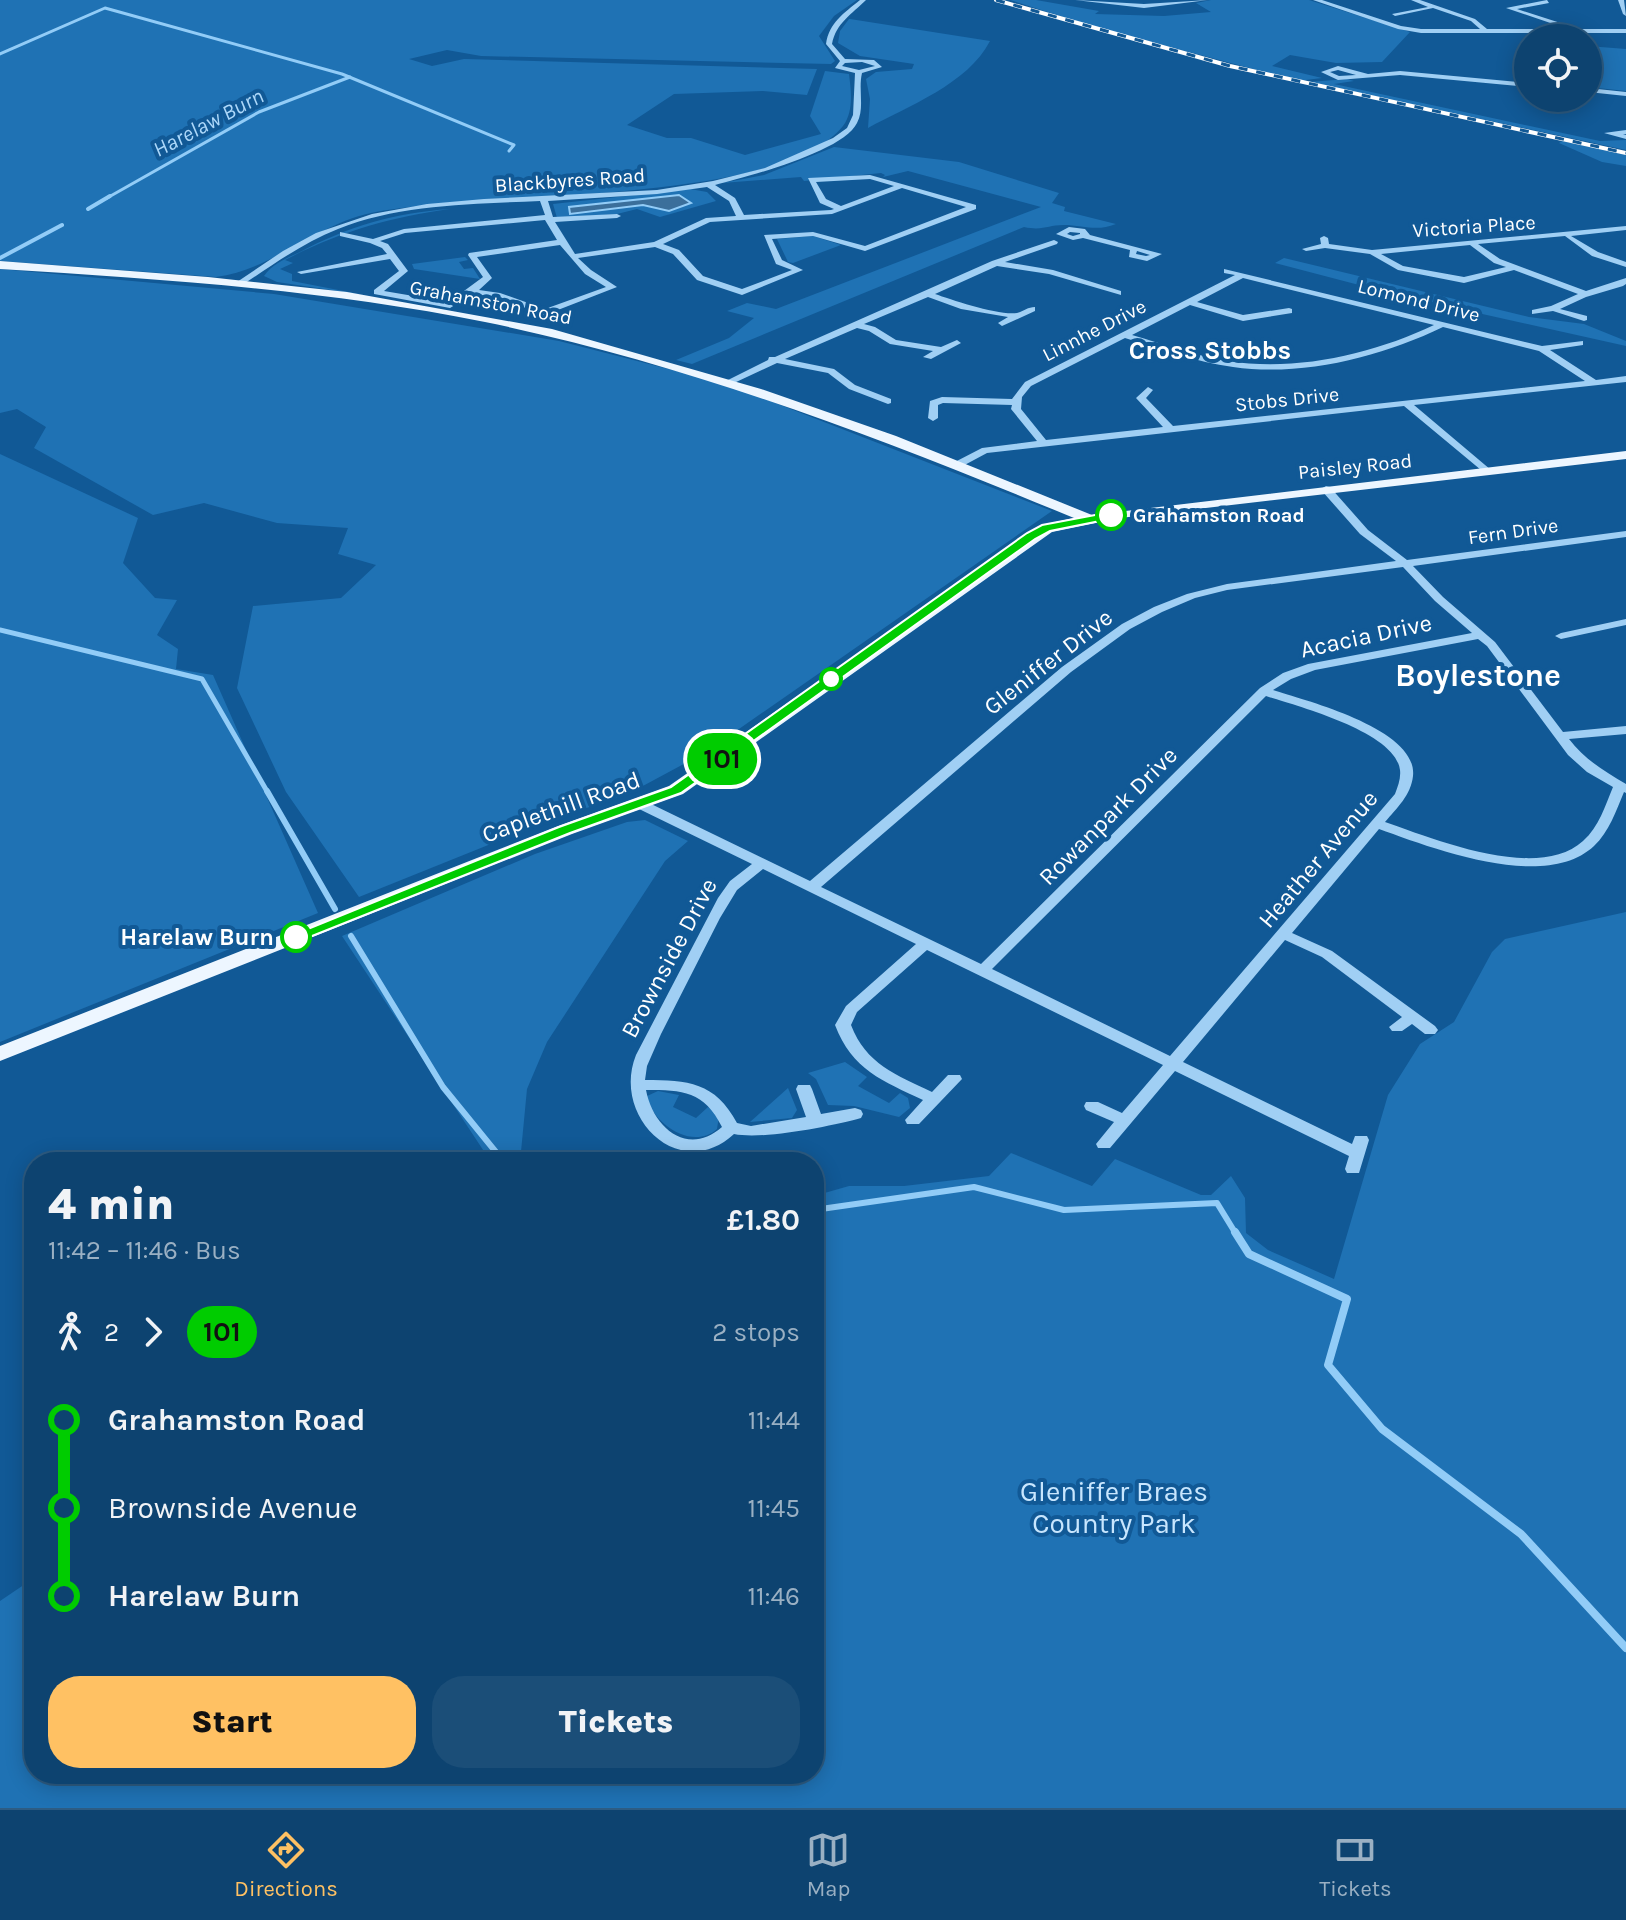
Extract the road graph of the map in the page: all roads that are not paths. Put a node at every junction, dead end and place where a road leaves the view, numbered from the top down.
1 (863, 0) edge
2 (1078, 0) edge
3 (1205, 0) edge
4 (1316, 0) edge
5 (1414, 0) edge
6 (1621, 0) edge
7 (1547, 2) dead end
8 (1434, 7) junction
9 (1410, 11) junction
10 (1395, 14) dead end
11 (1626, 14) edge
12 (1423, 16) dead end
13 (1553, 24) edge
14 (1626, 31) edge
15 (1487, 32) junction
16 (1514, 32) edge
17 (1602, 32) edge
18 (1607, 32) junction
19 (1626, 40) edge
20 (843, 61) junction
21 (859, 72) junction
22 (1366, 75) junction
23 (1514, 84) edge
24 (1602, 91) edge
25 (1626, 94) edge
26 (706, 183) junction
27 (902, 186) junction
28 (543, 198) junction
29 (842, 209) junction
30 (786, 215) junction
31 (617, 216) dead end
32 (741, 218) junction
33 (548, 219) junction
34 (1626, 228) edge
35 (343, 234) dead end
36 (796, 234) junction
37 (1568, 237) junction
38 (373, 241) junction
39 (561, 242) junction
40 (656, 244) junction
41 (1474, 245) junction
42 (1306, 249) dead end
43 (1133, 251) dead end
44 (1372, 252) junction
45 (392, 256) junction
46 (575, 256) junction
47 (995, 263) junction
48 (0, 265) edge
49 (1626, 265) edge
50 (288, 268) dead end
51 (1513, 268) junction
52 (1227, 271) dead end
53 (1242, 275) junction
54 (1470, 280) junction
55 (1626, 281) edge
56 (238, 284) junction
57 (1096, 286) junction
58 (1485, 287) dead end
59 (472, 291) junction
60 (1084, 292) dead end
61 (925, 293) junction
62 (1118, 293) dead end
63 (1585, 294) junction
64 (1189, 302) junction
65 (1032, 309) dead end
66 (1556, 310) junction
67 (1289, 311) dead end
68 (1535, 312) dead end
69 (1017, 316) junction
70 (1584, 318) dead end
71 (1002, 323) dead end
72 (853, 324) junction
73 (1441, 325) junction
74 (1124, 335) junction
75 (957, 343) dead end
76 (1580, 343) dead end
77 (1542, 349) junction
78 (943, 350) junction
79 (928, 357) dead end
80 (771, 359) junction
81 (1626, 379) edge
82 (731, 381) junction
83 (1593, 382) junction
84 (878, 386) dead end
85 (1148, 390) dead end
86 (865, 393) junction
87 (888, 401) dead end
88 (1015, 402) junction
89 (1407, 404) junction
90 (933, 418) dead end
91 (1171, 430) junction
92 (1044, 444) junction
93 (1626, 455) edge
94 (955, 466) junction
95 (1487, 472) junction
96 (1326, 489) junction
97 (1089, 519) junction
98 (1626, 534) edge
99 (1406, 564) junction
100 (1626, 622) edge
101 (1481, 635) junction
102 (1561, 636) dead end
103 (1264, 691) junction
104 (1626, 730) edge
105 (1559, 736) junction
106 (1623, 788) edge
107 (642, 805) junction
108 (1375, 823) junction
109 (761, 864) junction
110 (811, 888) junction
111 (1283, 934) junction
112 (924, 945) junction
113 (982, 971) junction
114 (1412, 1018) junction
115 (1397, 1027) dead end
116 (1430, 1030) dead end
117 (0, 1054) edge
118 (1174, 1063) junction
119 (954, 1079) dead end
120 (639, 1085) junction
121 (804, 1089) dead end
122 (934, 1099) junction
123 (1092, 1106) dead end
124 (855, 1114) dead end
125 (913, 1120) dead end
126 (1124, 1120) junction
127 (816, 1122) junction
128 (731, 1128) junction
129 (1104, 1144) dead end
130 (1357, 1154) dead end

1 - 20 street
2 - 3 street
4 - 15 street
5 - 8 street
6 - 11 street
7 - 13 street
8 - 9 street
8 - 15 street
9 - 10 street
9 - 12 street
14 - 18 street
15 - 16 street
17 - 18 street
18 - 19 street
20 - 21 street
20 - 21 street
21 - 26 street, Blackbyres Road
22 - 22 street
22 - 23 street
24 - 25 street
26 - 28 street, Blackbyres Road
26 - 32 street
27 - 29 street
27 - 29 street
27 - 36 street
28 - 33 street
28 - 56 street, Blackbyres Road
29 - 30 street
30 - 32 street
30 - 36 street
31 - 33 street
32 - 40 street
33 - 38 street
33 - 39 street
34 - 37 street, Victoria Place
35 - 38 street
36 - 40 street
37 - 41 street, Victoria Place
37 - 49 street
38 - 45 street
39 - 46 street
39 - 59 street
40 - 46 street
41 - 44 street, Victoria Place
41 - 51 street
42 - 44 street, Victoria Place
43 - 47 street
44 - 54 street
45 - 50 street
45 - 59 street
46 - 59 street
47 - 57 street
47 - 61 street
48 - 56 main road, Grahamston Road
51 - 54 street
51 - 63 street
52 - 53 street, Lomond Drive
53 - 64 street, Linnhe Drive
53 - 73 street, Lomond Drive
54 - 58 street
55 - 63 street
56 - 82 main road, Grahamston Road
57 - 60 street
57 - 62 street
61 - 69 street
61 - 72 street
63 - 66 street
64 - 67 street
64 - 74 street, Linnhe Drive
65 - 69 street
66 - 68 street
66 - 70 street
69 - 71 street
72 - 78 street
72 - 80 street
73 - 74 street
73 - 77 street, Lomond Drive
74 - 88 street, Linnhe Drive
75 - 78 street
76 - 77 street
77 - 83 street, Lomond Drive
78 - 79 street
80 - 82 street
80 - 86 street
81 - 83 street, Stobs Drive
82 - 94 main road, Grahamston Road
83 - 89 street, Stobs Drive
84 - 86 street
85 - 91 street
86 - 87 street
88 - 90 street
88 - 92 street
89 - 91 street, Stobs Drive
89 - 95 street
91 - 92 street, Stobs Drive
92 - 94 street, Stobs Drive
93 - 95 main road, Paisley Road
94 - 97 main road, Grahamston Road
95 - 96 main road, Paisley Road
96 - 97 main road, Paisley Road
96 - 99 street
97 - 107 main road, Caplethill Road
98 - 99 street, Fern Drive
99 - 101 street
99 - 110 street, Gleniffer Drive
100 - 102 street
101 - 103 street, Acacia Drive
101 - 105 street
103 - 108 street, Heather Avenue
103 - 113 street, Rowanpark Drive
104 - 105 street
105 - 106 street
106 - 108 street
107 - 109 street
107 - 117 main road, Caplethill Road
108 - 111 street, Heather Avenue
109 - 110 street
109 - 120 street, Brownside Drive
110 - 112 street
111 - 114 street
111 - 118 street, Heather Avenue
112 - 113 street
112 - 122 street
113 - 118 street
114 - 115 street
114 - 116 street
118 - 126 street, Heather Avenue
118 - 130 street
119 - 122 street
120 - 128 street
120 - 128 street
121 - 127 street
122 - 125 street
123 - 126 street
124 - 127 street
126 - 129 street, Heather Avenue
127 - 128 street

